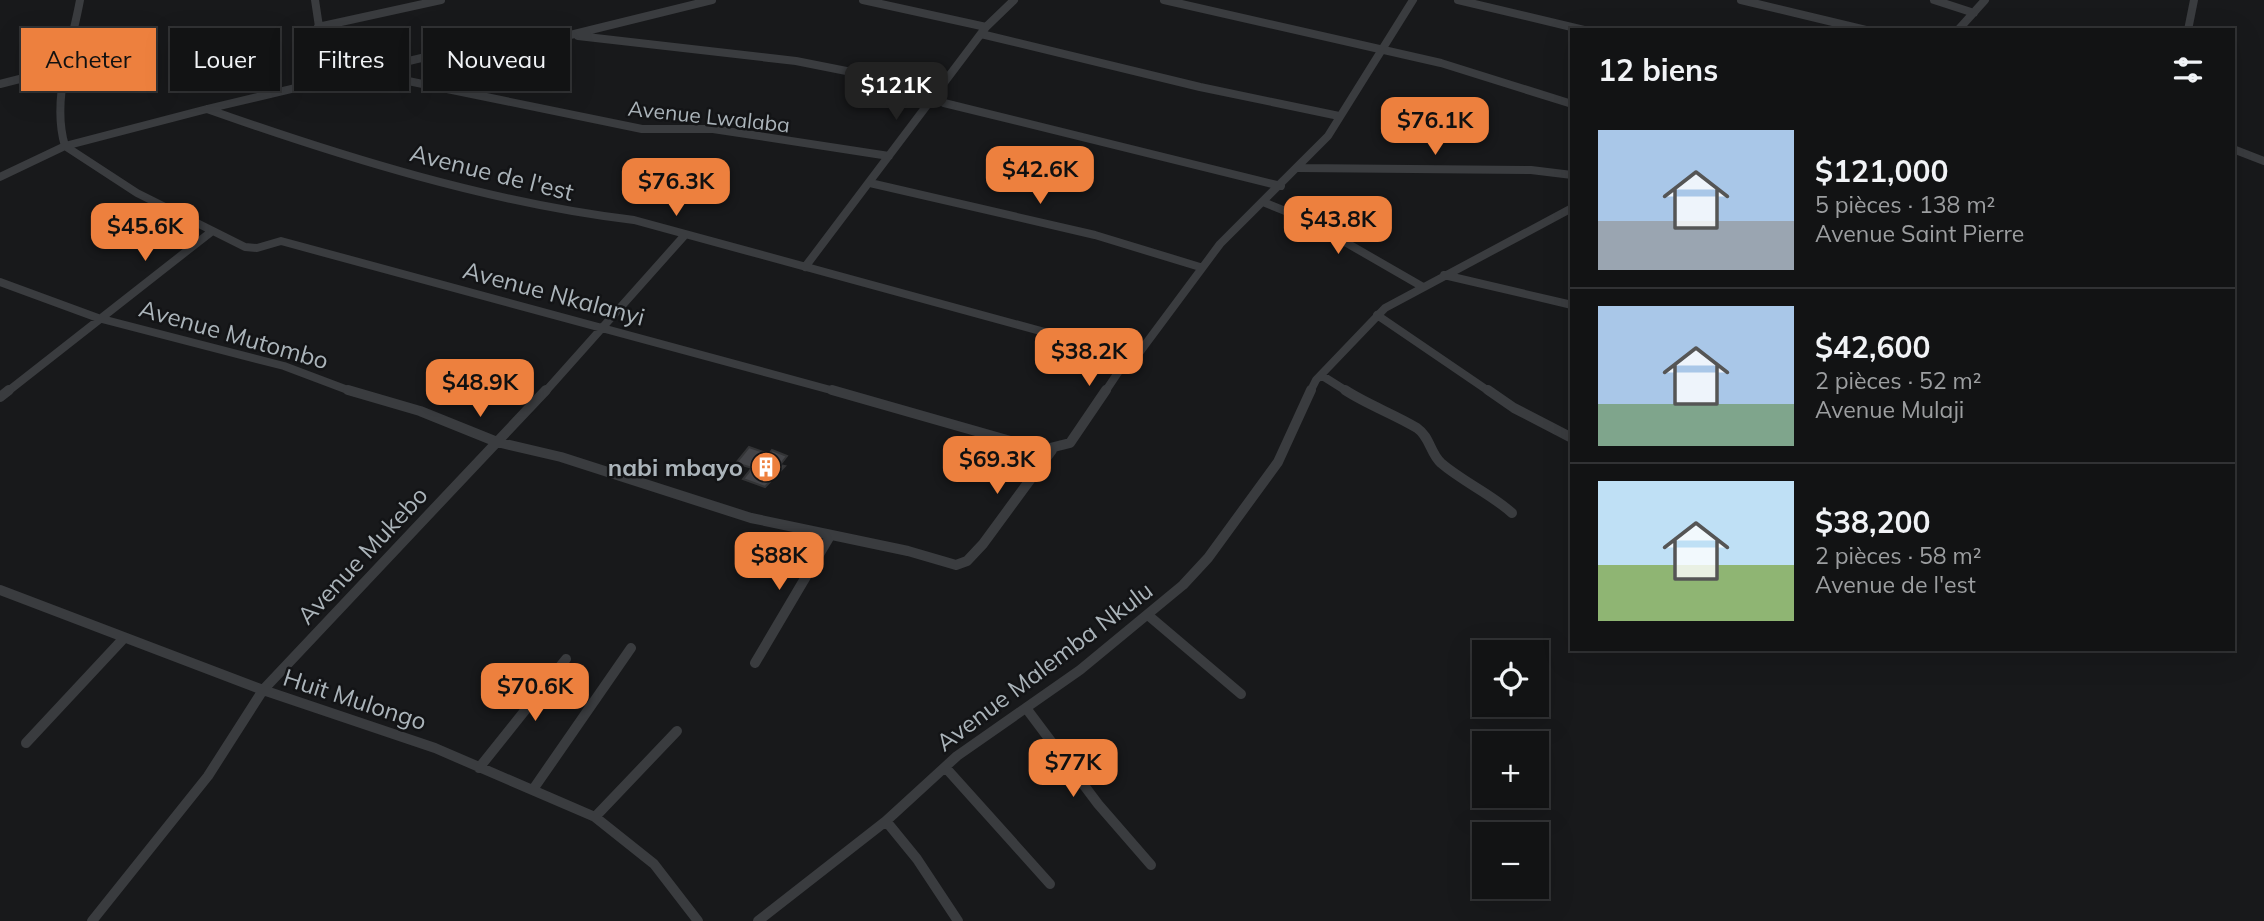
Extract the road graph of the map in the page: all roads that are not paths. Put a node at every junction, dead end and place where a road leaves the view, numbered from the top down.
1 (80, 0) edge
2 (315, 0) edge
3 (441, 0) edge
4 (712, 0) edge
5 (863, 0) edge
6 (1014, 0) edge
7 (1164, 0) edge
8 (1413, 0) edge
9 (1458, 0) edge
10 (1741, 0) edge
11 (1934, 0) edge
12 (1985, 0) edge
13 (2194, 0) edge
14 (1974, 13) junction
15 (318, 27) joint
16 (74, 28) edge
17 (1576, 28) edge
18 (1852, 28) edge
19 (1960, 28) edge
20 (2188, 28) edge
21 (984, 30) junction
22 (570, 35) edge
23 (570, 35) edge
24 (1382, 49) junction
25 (21, 78) edge
26 (409, 82) edge
27 (0, 84) edge
28 (294, 88) edge
29 (65, 91) edge
30 (934, 95) junction
31 (1570, 103) edge
32 (207, 109) junction
33 (1339, 116) junction
34 (65, 146) junction
35 (2235, 150) edge
36 (888, 156) junction
37 (2264, 161) edge
38 (1298, 168) junction
39 (1570, 175) edge
40 (0, 177) edge
41 (870, 183) junction
42 (1282, 186) junction
43 (1263, 202) junction
44 (1570, 209) edge
45 (211, 232) junction
46 (684, 236) junction
47 (804, 267) junction
48 (1200, 267) junction
49 (1444, 275) junction
50 (0, 282) edge
51 (1423, 287) junction
52 (1570, 305) edge
53 (1377, 315) junction
54 (98, 318) junction
55 (606, 328) junction
56 (1136, 357) junction
57 (1321, 375) junction
58 (0, 397) edge
59 (1570, 437) edge
60 (498, 442) junction
61 (1052, 450) junction
62 (1512, 513) dead end
63 (830, 536) junction
64 (0, 590) edge
65 (1149, 616) junction
66 (124, 638) junction
67 (631, 648) dead end
68 (566, 659) dead end
69 (755, 663) dead end
70 (263, 690) junction
71 (1241, 694) dead end
72 (1026, 708) junction
73 (677, 730) dead end
74 (26, 743) dead end
75 (945, 766) junction
76 (479, 768) junction
77 (534, 788) junction
78 (595, 817) junction
79 (886, 821) junction
80 (1151, 865) dead end
81 (1050, 884) dead end
82 (764, 919) edge
83 (92, 921) edge
84 (698, 921) edge
85 (958, 921) edge

1 - 16 street
2 - 15 street
3 - 15 street
4 - 22 street
5 - 21 street
6 - 21 street
7 - 24 street
8 - 24 street
9 - 17 street
10 - 18 street
11 - 14 street
12 - 14 street
13 - 20 street
14 - 19 street
21 - 30 street
21 - 33 street
23 - 30 street
24 - 31 street
24 - 33 street
25 - 27 street
26 - 36 street, Avenue Lwalaba
28 - 32 street
29 - 34 street
30 - 36 street
30 - 42 street
32 - 34 street
32 - 46 street, Avenue de l'est
33 - 38 street
34 - 40 street
34 - 45 street, Avenue Nkalanyi
35 - 37 street
36 - 41 street
38 - 39 street
38 - 42 street
41 - 47 street
41 - 48 street
42 - 43 street
43 - 48 street
43 - 51 street
44 - 49 street, Avenue Malemba Nkulu
45 - 54 street
45 - 55 street, Avenue Nkalanyi
46 - 47 street, Avenue de l'est
46 - 55 street, Avenue Mukebo
47 - 56 street, Avenue de l'est
48 - 56 street
49 - 51 street, Avenue Malemba Nkulu
49 - 52 street
50 - 54 street, Avenue Mutombo
51 - 53 street, Avenue Malemba Nkulu
53 - 57 street, Avenue Malemba Nkulu
53 - 59 street
54 - 58 street
54 - 60 street, Avenue Mutombo
55 - 60 street, Avenue Mukebo
55 - 61 street, Avenue Nkalanyi
56 - 61 street
57 - 62 street
57 - 65 street, Avenue Malemba Nkulu
60 - 63 street, Avenue Mutombo
60 - 70 street, Avenue Mukebo
61 - 63 street, Avenue Mutombo
63 - 69 street
64 - 66 street, Huit Mulongo
65 - 71 street
65 - 72 street, Avenue Malemba Nkulu
66 - 70 street, Huit Mulongo
66 - 74 street
67 - 77 street
68 - 76 street
70 - 76 street, Huit Mulongo
70 - 83 street, Avenue Mukebo
72 - 75 street, Avenue Malemba Nkulu
72 - 80 street
73 - 78 street
75 - 79 street, Avenue Malemba Nkulu
75 - 81 street
76 - 77 street, Huit Mulongo
77 - 78 street, Huit Mulongo
78 - 84 street, Huit Mulongo
79 - 82 street, Avenue Malemba Nkulu
79 - 85 street

